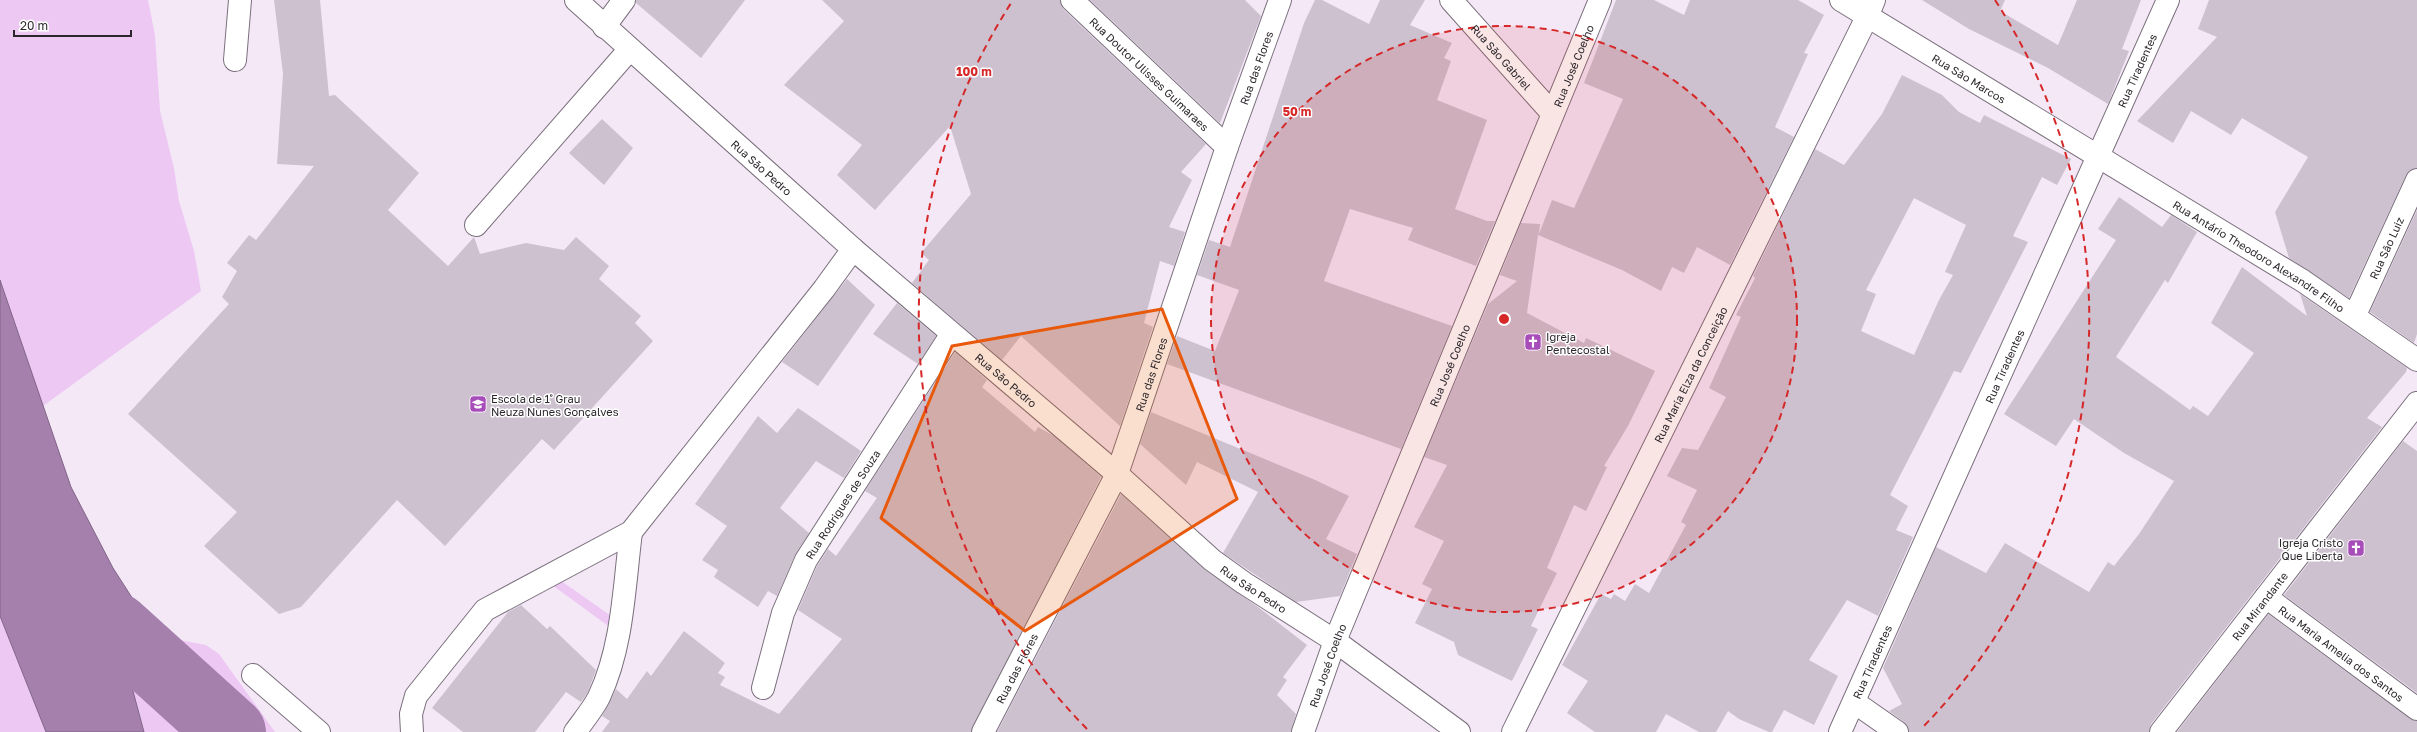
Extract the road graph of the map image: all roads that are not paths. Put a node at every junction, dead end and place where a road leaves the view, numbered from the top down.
1 (240, 0) edge
2 (576, 0) edge
3 (624, 0) edge
4 (1072, 0) edge
5 (1280, 0) edge
6 (1451, 0) edge
7 (1600, 0) edge
8 (1841, 0) edge
9 (2168, 0) edge
10 (1870, 8) edge
11 (604, 27) junction
12 (630, 49) junction
13 (235, 60) dead end
14 (1552, 113) junction
15 (1227, 147) junction
16 (2097, 157) junction
17 (2417, 180) edge
18 (476, 225) dead end
19 (853, 249) junction
20 (2355, 315) junction
21 (952, 335) junction
22 (2417, 360) edge
23 (2417, 404) edge
24 (1117, 474) junction
25 (631, 532) junction
26 (2266, 597) junction
27 (1335, 641) junction
28 (253, 674) dead end
29 (763, 688) dead end
30 (1854, 702) junction
31 (2417, 709) edge
32 (320, 732) edge
33 (412, 732) edge
34 (575, 732) edge
35 (983, 732) edge
36 (1303, 732) edge
37 (1459, 732) edge
38 (1513, 732) edge
39 (1840, 732) edge
40 (1897, 732) edge
41 (2161, 732) edge

1 - 13 street
2 - 11 street, Rua São Pedro
3 - 11 street
4 - 15 street, Rua Doutor Ulisses Guimaraes
5 - 15 street, Rua das Flores
6 - 14 street, Rua São Gabriel
7 - 14 street, Rua José Coelho
8 - 10 street, Rua São Marcos
9 - 16 street, Rua Tiradentes
10 - 16 street, Rua São Marcos
10 - 38 street, Rua Maria Elza da Conceição
11 - 12 street, Rua São Pedro
12 - 18 street
12 - 19 street, Rua São Pedro
14 - 27 street, Rua José Coelho
15 - 24 street, Rua das Flores
16 - 20 street, Rua Antário Theodoro Alexandre Filho
16 - 30 street, Rua Tiradentes
17 - 20 street, Rua São Luiz
19 - 21 street, Rua São Pedro
19 - 25 street
20 - 22 street, Rua Antário Theodoro Alexandre Filho
21 - 24 street, Rua São Pedro
21 - 29 street, Rua Rodrigues de Souza
23 - 26 street, Rua Mirandante
24 - 27 street, Rua São Pedro
24 - 35 street, Rua das Flores
25 - 33 street
25 - 34 street
26 - 31 street, Rua Maria Amelia dos Santos
26 - 41 street, Rua Mirandante
27 - 36 street, Rua José Coelho
27 - 37 street, Rua São Pedro
28 - 32 street
30 - 39 street, Rua Tiradentes
30 - 40 street

